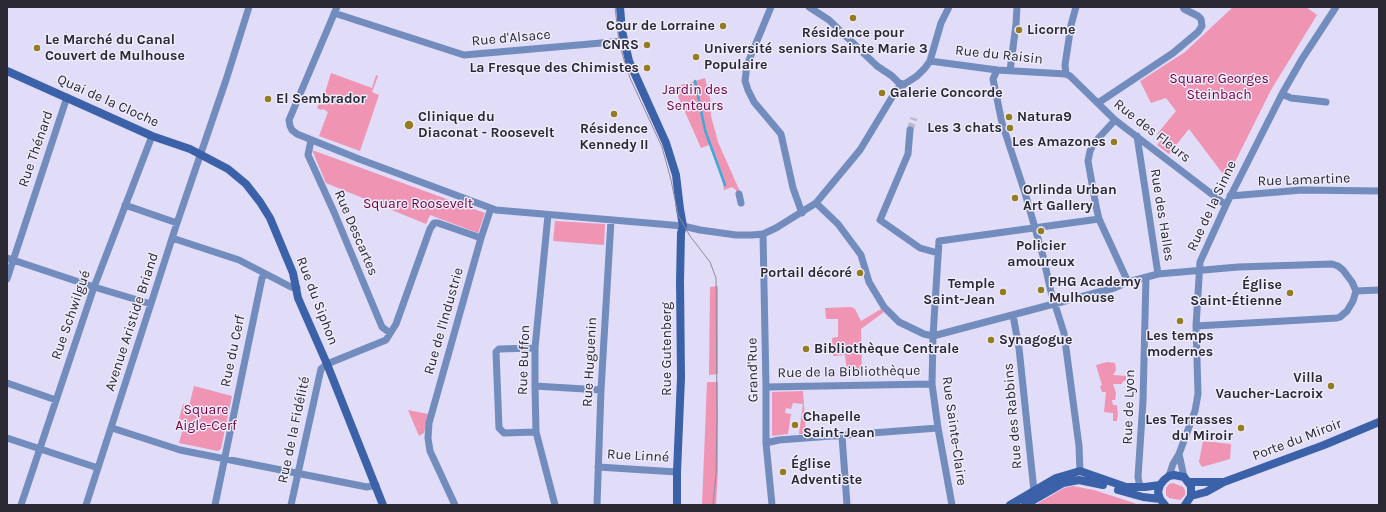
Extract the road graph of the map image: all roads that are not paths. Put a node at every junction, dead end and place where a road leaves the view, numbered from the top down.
1 (249, 7) edge
2 (620, 7) edge
3 (771, 7) edge
4 (809, 7) edge
5 (949, 7) edge
6 (1017, 7) edge
7 (1076, 7) edge
8 (1182, 7) edge
9 (1336, 7) edge
10 (336, 10) edge
11 (624, 41) junction
12 (930, 61) junction
13 (997, 70) junction
14 (7, 71) edge
15 (1010, 71) junction
16 (1066, 74) junction
17 (903, 84) junction
18 (1282, 94) junction
19 (67, 97) junction
20 (1326, 102) dead end
21 (1098, 103) junction
22 (1115, 120) junction
23 (910, 130) tunnel mouth
24 (152, 136) junction
25 (1137, 136) junction
26 (311, 140) junction
27 (1150, 145) junction
28 (201, 151) junction
29 (1140, 151) junction
30 (1379, 191) edge
31 (739, 194) dead end
32 (1230, 196) junction
33 (741, 203) dead end
34 (816, 203) junction
35 (1226, 205) junction
36 (125, 206) junction
37 (491, 208) junction
38 (802, 213) junction
39 (548, 215) junction
40 (1099, 219) junction
41 (611, 220) junction
42 (177, 223) junction
43 (683, 226) junction
44 (1035, 228) junction
45 (763, 234) junction
46 (172, 238) junction
47 (481, 238) junction
48 (938, 253) junction
49 (10, 259) edge
50 (1199, 270) junction
51 (266, 274) junction
52 (1158, 274) junction
53 (1146, 277) junction
54 (7, 278) edge
55 (1128, 282) junction
56 (94, 287) junction
57 (297, 288) junction
58 (1379, 290) edge
59 (1356, 291) junction
60 (151, 304) junction
61 (1055, 304) junction
62 (1013, 315) junction
63 (1196, 326) junction
64 (390, 333) junction
65 (933, 336) junction
66 (535, 348) junction
67 (327, 364) junction
68 (7, 383) edge
69 (932, 384) junction
70 (535, 386) junction
71 (766, 387) junction
72 (601, 390) junction
73 (56, 400) junction
74 (1379, 422) edge
75 (112, 428) junction
76 (938, 428) junction
77 (536, 432) junction
78 (842, 436) junction
79 (7, 438) edge
80 (766, 443) junction
81 (39, 449) junction
82 (1179, 454) junction
83 (224, 458) junction
84 (598, 467) junction
85 (98, 468) junction
86 (1080, 471) junction
87 (677, 472) junction
88 (298, 474) junction
89 (1169, 476) junction
90 (1186, 480) junction
91 (1224, 482) junction
92 (376, 485) junction
93 (1160, 485) junction
94 (1140, 487) junction
95 (1034, 491) junction
96 (1191, 496) junction
97 (1163, 503) edge
98 (21, 505) edge
99 (86, 505) edge
100 (215, 505) edge
101 (292, 505) edge
102 (383, 505) edge
103 (455, 505) edge
104 (555, 505) edge
105 (597, 505) edge
106 (677, 505) edge
107 (772, 505) edge
108 (847, 505) edge
109 (952, 505) edge
110 (1010, 505) edge
111 (1020, 505) edge
112 (1025, 505) edge
113 (1186, 505) edge

1 - 28 street, Avenue Aristide Briand
2 - 11 street, Rue Gutenberg
3 - 38 street
4 - 17 street
5 - 12 street
6 - 15 street
7 - 16 street
8 - 21 street
9 - 18 street, Rue de la Sinne
10 - 11 street, Rue d'Alsace
10 - 26 street
11 - 43 street, Rue Gutenberg
12 - 13 street, Rue du Raisin
12 - 17 street
13 - 15 street, Rue du Raisin
13 - 44 street
14 - 19 street, Quai de la Cloche
15 - 16 street, Rue du Raisin
16 - 21 street, Rue des Fleurs
17 - 34 street
18 - 20 street
18 - 32 street, Rue de la Sinne
19 - 24 street, Quai de la Cloche
19 - 49 street, Rue Thénard
21 - 22 street, Rue des Fleurs
22 - 25 street, Rue des Fleurs
22 - 40 street
23 - 48 street
24 - 28 street, Quai de la Cloche
24 - 36 street, Rue Schwilgué
25 - 27 street, Rue des Fleurs
25 - 29 street, Rue des Halles
26 - 37 street
26 - 64 street, Rue Descartes
27 - 29 street
27 - 35 street, Rue des Fleurs
28 - 42 street, Avenue Aristide Briand
28 - 57 street, Rue du Siphon
29 - 52 street, Rue des Halles
30 - 32 street, Rue Lamartine
31 - 33 street
32 - 35 street, Rue de la Sinne
34 - 38 street
34 - 65 street
35 - 50 street, Rue de la Sinne
36 - 42 street
36 - 56 street, Rue Schwilgué
37 - 39 street
37 - 47 street, Rue de l'Industrie
38 - 45 street
39 - 41 street
39 - 66 street, Rue Buffon
40 - 44 street
40 - 55 street
41 - 43 street
41 - 72 street, Rue Huguenin
42 - 46 street, Avenue Aristide Briand
43 - 45 street
43 - 87 street, Rue Gutenberg
44 - 48 street, Rue Sainte-Claire
44 - 61 street
45 - 71 street, Grand'Rue
46 - 51 street
46 - 60 street, Avenue Aristide Briand
47 - 64 street
47 - 103 street, Rue de l'Industrie
48 - 65 street, Rue Sainte-Claire
49 - 54 street, Rue Thénard
49 - 56 street
50 - 52 street
50 - 59 street
50 - 63 street, Rue de la Sinne
51 - 57 street
51 - 83 street, Rue du Cerf
52 - 53 street
53 - 55 street
53 - 94 street, Rue de Lyon
55 - 61 street
56 - 60 street
56 - 73 street, Rue Schwilgué
57 - 67 street, Rue du Siphon
58 - 59 street
59 - 63 street
60 - 75 street, Avenue Aristide Briand
61 - 62 street
61 - 86 street
62 - 65 street
62 - 95 street, Rue des Rabbins
63 - 82 street, Rue de la Sinne
64 - 67 street
65 - 69 street, Rue Sainte-Claire
66 - 70 street, Rue Buffon
66 - 77 street
67 - 88 street, Rue de la Fidélité
67 - 92 street, Rue du Siphon
68 - 73 street
69 - 71 street, Rue de la Bibliothèque
69 - 76 street, Rue Sainte-Claire
70 - 72 street
70 - 77 street, Rue Buffon
71 - 80 street, Grand'Rue
72 - 84 street, Rue Huguenin
73 - 81 street, Rue Schwilgué
74 - 91 street, Porte du Miroir
75 - 83 street
75 - 85 street, Avenue Aristide Briand
76 - 78 street
76 - 109 street, Rue Sainte-Claire
77 - 104 street, Rue Buffon
78 - 80 street
78 - 108 street
79 - 81 street
80 - 107 street, Grand'Rue
81 - 85 street
81 - 98 street, Rue Schwilgué
82 - 89 street, Rue de la Sinne
82 - 90 street
83 - 88 street
83 - 100 street, Rue du Cerf
84 - 87 street, Rue Linné
84 - 105 street, Rue Huguenin
85 - 99 street, Avenue Aristide Briand
86 - 94 street
86 - 95 street
87 - 106 street, Rue Gutenberg
88 - 92 street
88 - 101 street, Rue de la Fidélité
89 - 90 street, Porte du Miroir
89 - 93 street
90 - 91 street, Porte du Miroir
90 - 96 street
91 - 96 street, Porte du Miroir
92 - 102 street, Rue du Siphon
93 - 94 street
93 - 97 street
95 - 110 street
95 - 111 street
96 - 113 street
97 - 112 street

